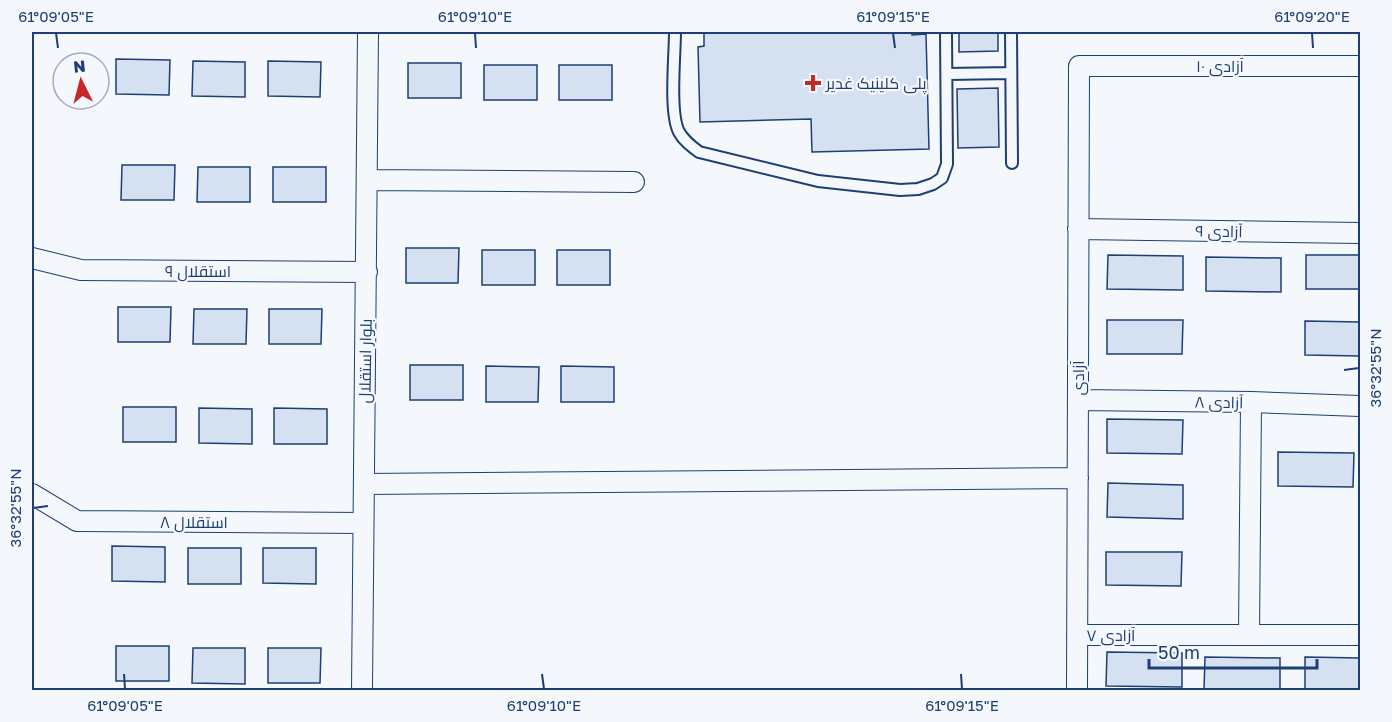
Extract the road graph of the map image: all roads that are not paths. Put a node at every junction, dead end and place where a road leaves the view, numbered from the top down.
1 (368, 32) edge
2 (675, 32) edge
3 (946, 32) edge
4 (1011, 32) edge
5 (1079, 66) joint
6 (1360, 66) edge
7 (1011, 73) junction
8 (946, 74) junction
9 (1012, 163) dead end
10 (367, 180) junction
11 (634, 182) dead end
12 (1078, 229) junction
13 (1360, 233) edge
14 (32, 258) edge
15 (367, 272) junction
16 (1078, 400) junction
17 (1251, 402) junction
18 (1360, 406) edge
19 (1078, 478) junction
20 (364, 484) junction
21 (32, 494) edge
22 (363, 522) junction
23 (1077, 635) junction
24 (1249, 635) junction
25 (1360, 635) edge
26 (362, 690) edge
27 (1077, 690) edge

1 - 10 street, بلوار استقلال
2 - 8 lane
3 - 8 lane
4 - 7 lane
5 - 6 street, آزادی ۱۰
5 - 12 street, آزادی
7 - 8 lane
7 - 9 lane
10 - 11 street
10 - 15 street, بلوار استقلال
12 - 13 street, آزادی ۹
12 - 16 street, آزادی
14 - 15 street, استقلال ۹
15 - 20 street, بلوار استقلال
16 - 17 street, آزادی ۸
16 - 19 street, آزادی
17 - 18 street, آزادی ۸
17 - 24 street
19 - 20 street
19 - 23 street, آزادی
20 - 22 street, بلوار استقلال
21 - 22 street, استقلال ۸
22 - 26 street, بلوار استقلال
23 - 24 street, آزادی ۷
23 - 27 street, آزادی
24 - 25 street, آزادی ۷

